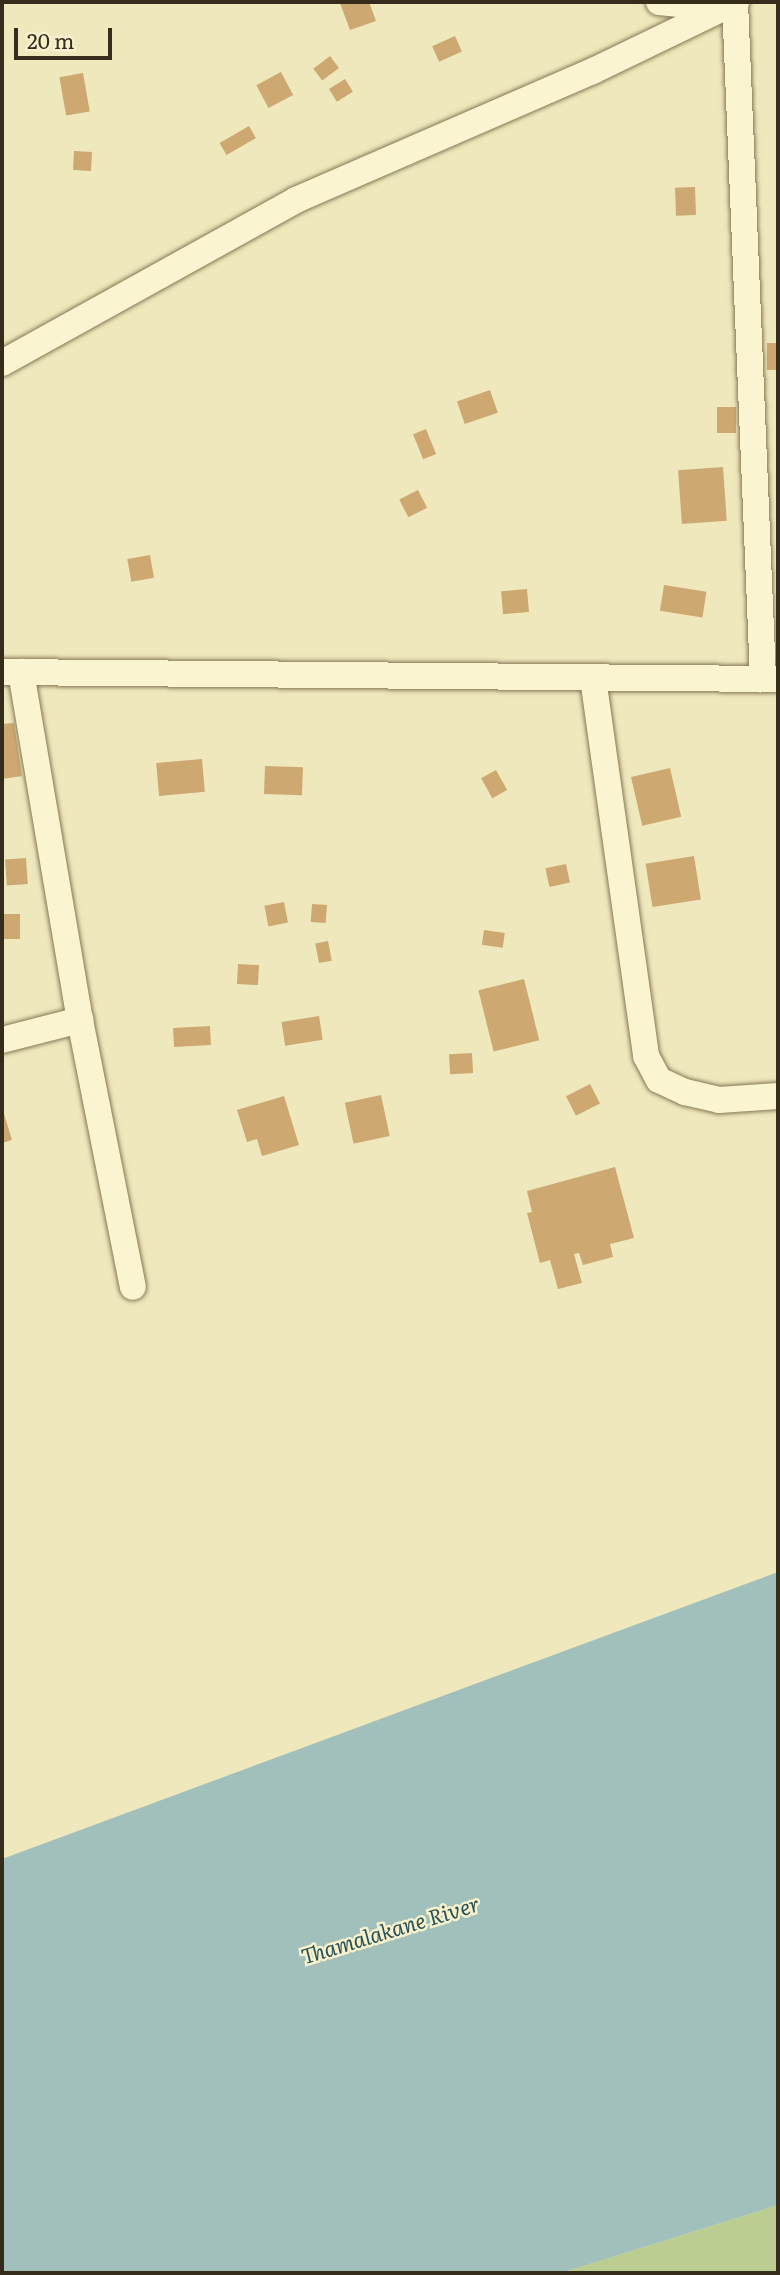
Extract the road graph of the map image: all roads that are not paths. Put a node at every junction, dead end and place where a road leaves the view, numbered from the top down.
1 (659, 2) edge
2 (730, 4) edge
3 (2, 363) edge
4 (11, 672) edge
5 (593, 678) junction
6 (771, 679) edge
7 (79, 1020) junction
8 (2, 1040) edge
9 (778, 1096) edge
10 (133, 1287) dead end

1 - 2 street
2 - 3 street
2 - 6 street
4 - 5 street
4 - 7 street
5 - 6 street
5 - 9 street
7 - 8 street
7 - 10 street

